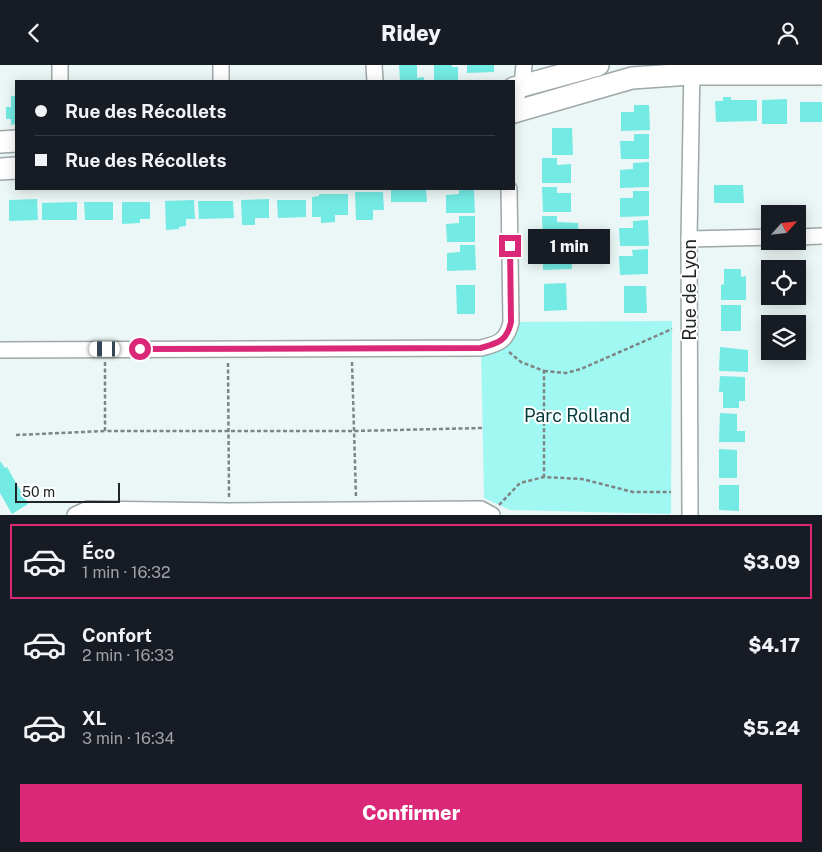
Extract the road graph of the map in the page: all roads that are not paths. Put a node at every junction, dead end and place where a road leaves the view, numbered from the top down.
1 (60, 65) edge
2 (221, 65) edge
3 (374, 65) edge
4 (598, 65) edge
5 (691, 69) edge
6 (822, 74) edge
7 (60, 80) edge
8 (221, 80) edge
9 (374, 80) edge
10 (518, 85) edge
11 (515, 112) edge
12 (15, 141) edge
13 (0, 142) edge
14 (15, 168) edge
15 (0, 169) edge
16 (509, 190) edge
17 (822, 236) edge
18 (761, 237) edge
19 (806, 237) edge
20 (689, 239) junction
21 (0, 350) edge
22 (496, 510) edge
23 (75, 515) edge
24 (690, 515) edge

1 - 7 street
2 - 8 street
3 - 9 street
4 - 10 street
5 - 6 street
5 - 11 street
5 - 20 street, Rue de Lyon
12 - 13 street
14 - 15 street
16 - 21 street
17 - 19 street
18 - 20 street
20 - 24 street, Rue de Lyon
22 - 23 street

